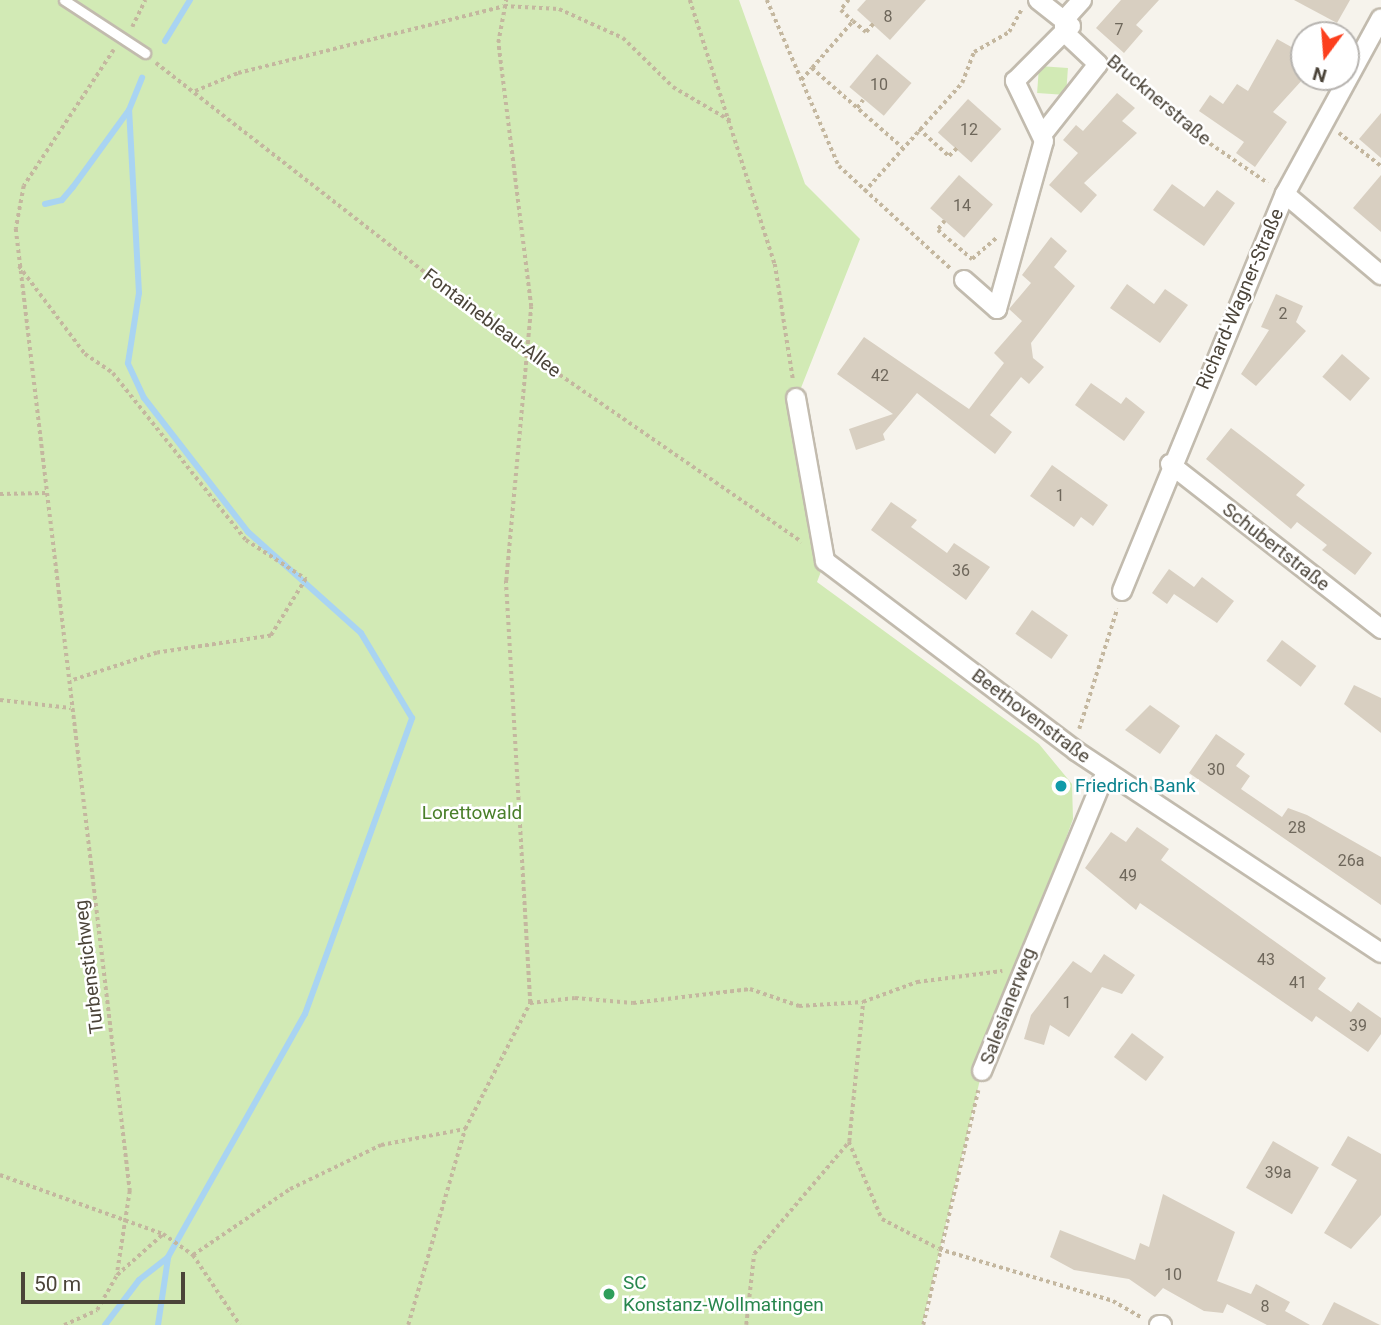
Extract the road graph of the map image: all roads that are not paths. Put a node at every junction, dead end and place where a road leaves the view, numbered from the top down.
1 (64, 0) edge
2 (1038, 0) edge
3 (1082, 0) edge
4 (1381, 18) edge
5 (1063, 26) junction
6 (145, 53) dead end
7 (1111, 60) road end
8 (1042, 135) junction
9 (1285, 194) junction
10 (1381, 275) edge
11 (964, 280) road end
12 (796, 398) road end
13 (1170, 464) junction
14 (1122, 591) road end
15 (1381, 629) edge
16 (1106, 772) junction
17 (1381, 953) edge
18 (982, 1071) road end

1 - 6 lane
2 - 5 street, Brucknerstraße
3 - 5 street
4 - 9 street, Richard-Wagner-Straße
5 - 7 street, Brucknerstraße
5 - 8 street
5 - 8 street
8 - 11 street
9 - 10 street
9 - 13 street, Richard-Wagner-Straße
12 - 16 street, Beethovenstraße
13 - 14 street, Richard-Wagner-Straße
13 - 15 street, Schubertstraße
16 - 17 street, Beethovenstraße
16 - 18 street, Salesianerweg

